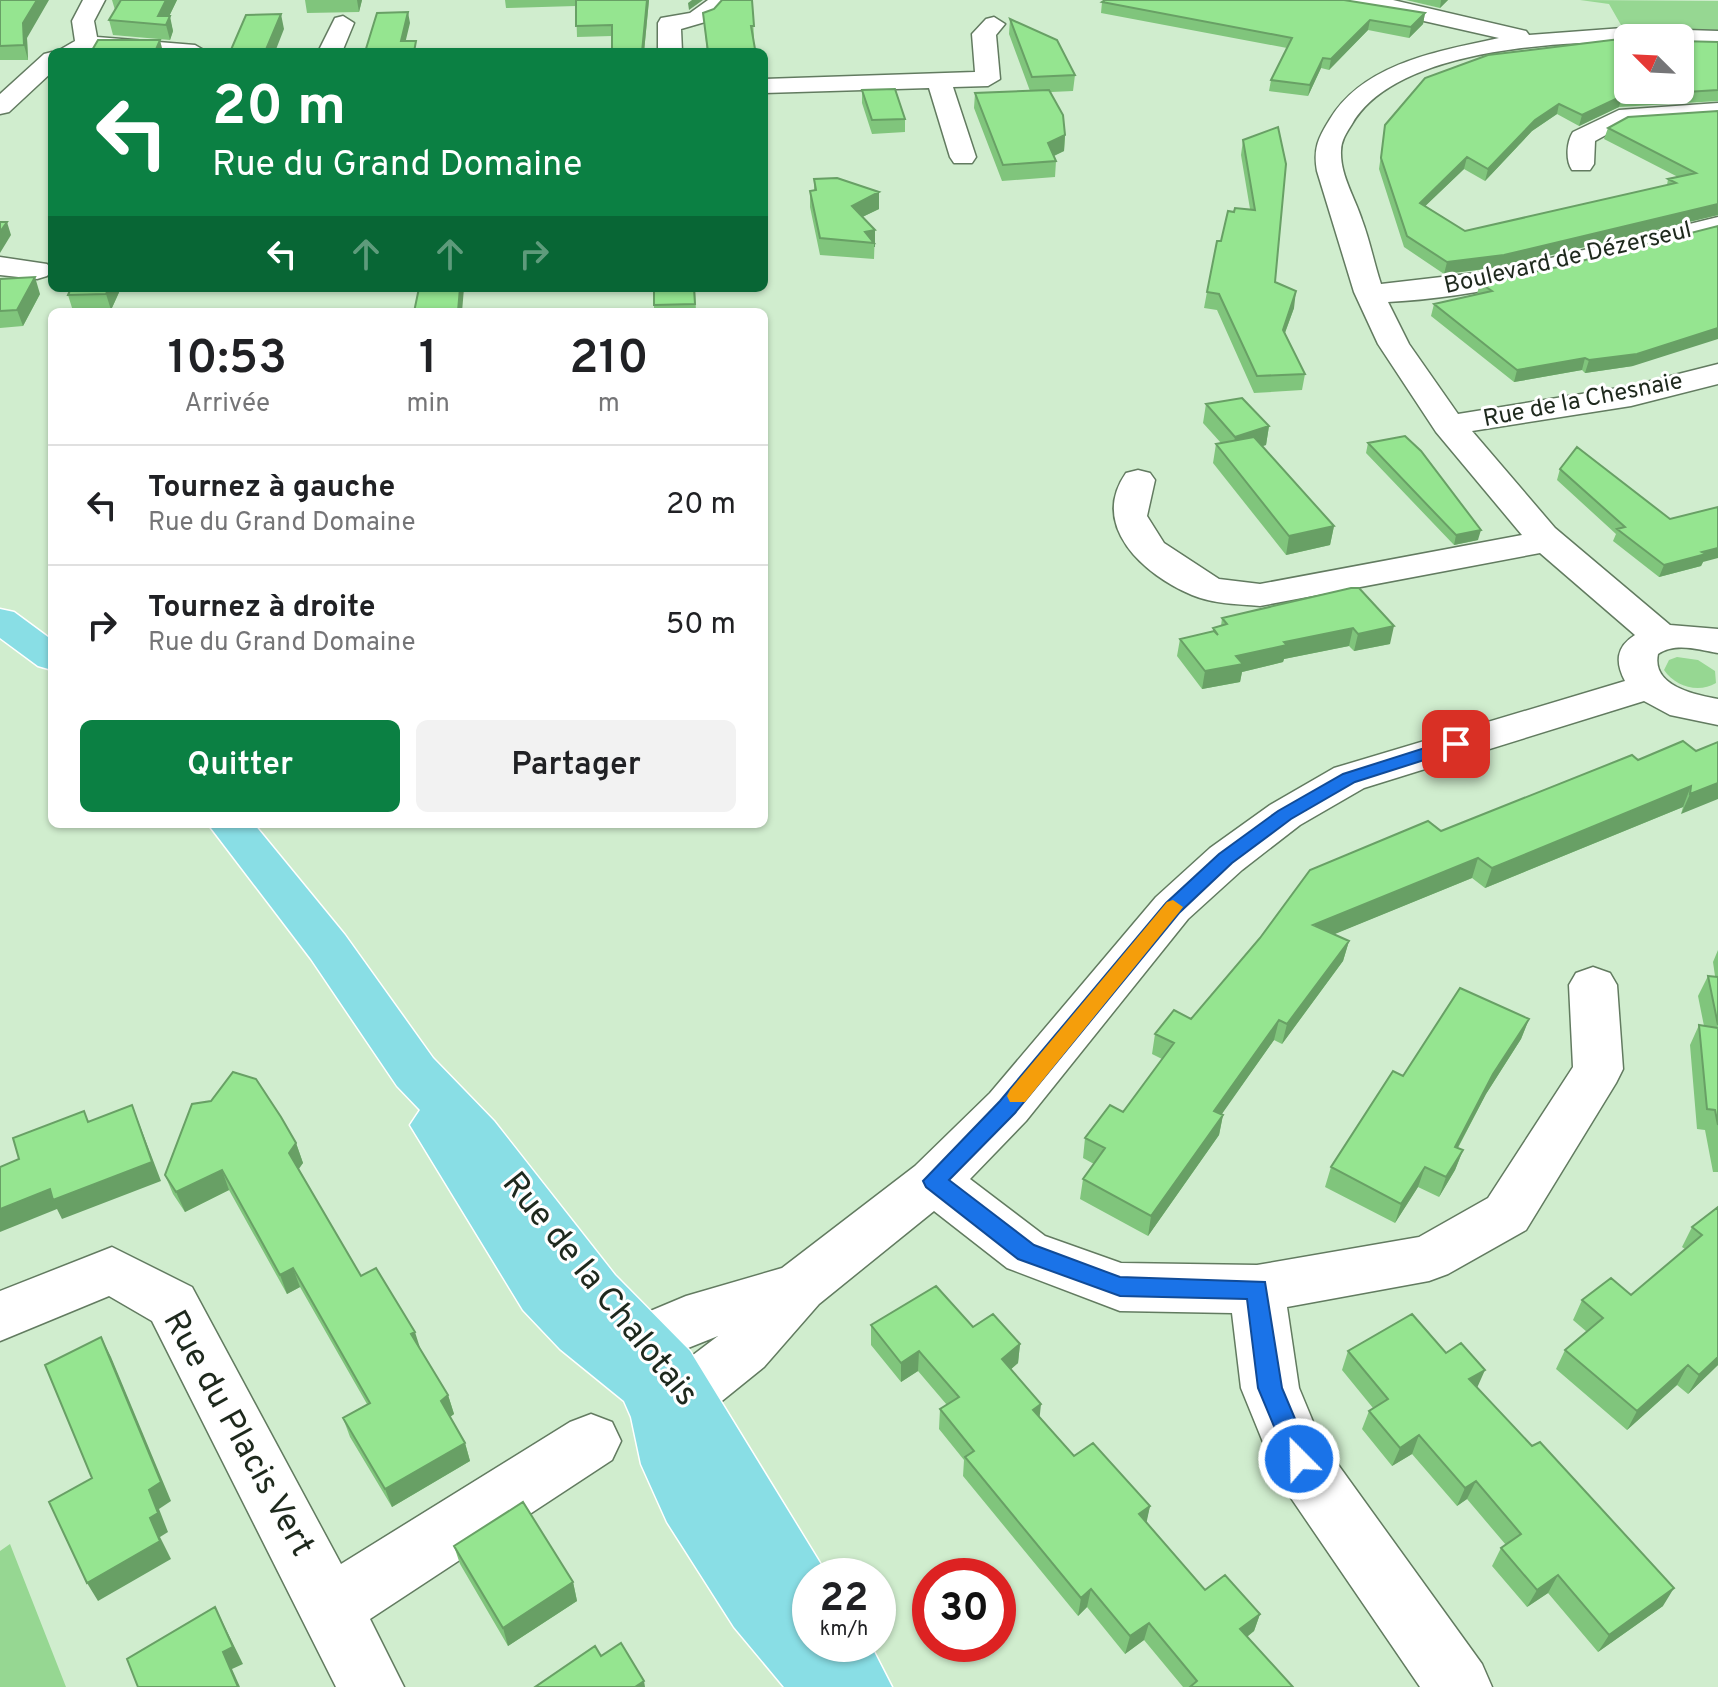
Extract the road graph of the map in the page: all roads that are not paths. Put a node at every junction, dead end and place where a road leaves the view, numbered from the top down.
1 (94, 0) edge
2 (719, 0) edge
3 (1340, 0) edge
4 (343, 23) dead end
5 (994, 24) dead end
6 (1718, 38) edge
7 (1532, 40) junction
8 (77, 48) edge
9 (163, 48) edge
10 (332, 48) edge
11 (670, 48) edge
12 (48, 62) edge
13 (939, 80) junction
14 (768, 86) edge
15 (9, 89) edge
16 (0, 107) edge
17 (1718, 111) edge
18 (963, 157) dead end
19 (1581, 164) dead end
20 (1718, 225) edge
21 (0, 266) edge
22 (37, 270) dead end
23 (1370, 294) junction
24 (1718, 374) edge
25 (1448, 425) junction
26 (1138, 480) dead end
27 (1547, 541) junction
28 (0, 620) edge
29 (1660, 636) junction
30 (1718, 641) edge
31 (48, 655) edge
32 (1648, 687) junction
33 (1718, 712) edge
34 (233, 828) edge
35 (1593, 985) dead end
36 (934, 1181) junction
37 (799, 1287) junction
38 (1257, 1289) junction
39 (0, 1316) edge
40 (626, 1347) junction
41 (674, 1405) junction
42 (591, 1441) dead end
43 (792, 1576) edge
44 (331, 1607) junction
45 (844, 1662) edge
46 (371, 1687) edge
47 (826, 1687) edge
48 (859, 1687) edge
49 (1459, 1687) edge

1 - 8 street
2 - 11 street
3 - 7 street
4 - 10 street
5 - 13 street
6 - 7 street
7 - 23 street
8 - 9 street
12 - 15 street
13 - 14 street
13 - 18 street
15 - 16 street
17 - 19 street
20 - 23 street, Boulevard de Dézerseul
21 - 22 street
23 - 25 street
24 - 25 street, Rue de la Chesnaie
25 - 27 street
26 - 27 street
27 - 29 street
28 - 31 main road
29 - 30 street
29 - 32 street
32 - 33 street
32 - 36 street
34 - 40 main road, Rue de la Chalotais
35 - 38 street
36 - 37 street
36 - 38 street
37 - 40 street
37 - 41 street
38 - 49 street
39 - 44 street, Rue du Placis Vert
40 - 41 main road, Rue de la Chalotais
41 - 43 main road, Rue de la Chalotais
41 - 47 main road, Rue de la Chalotais
42 - 44 street
44 - 46 street, Rue du Placis Vert
45 - 48 main road

